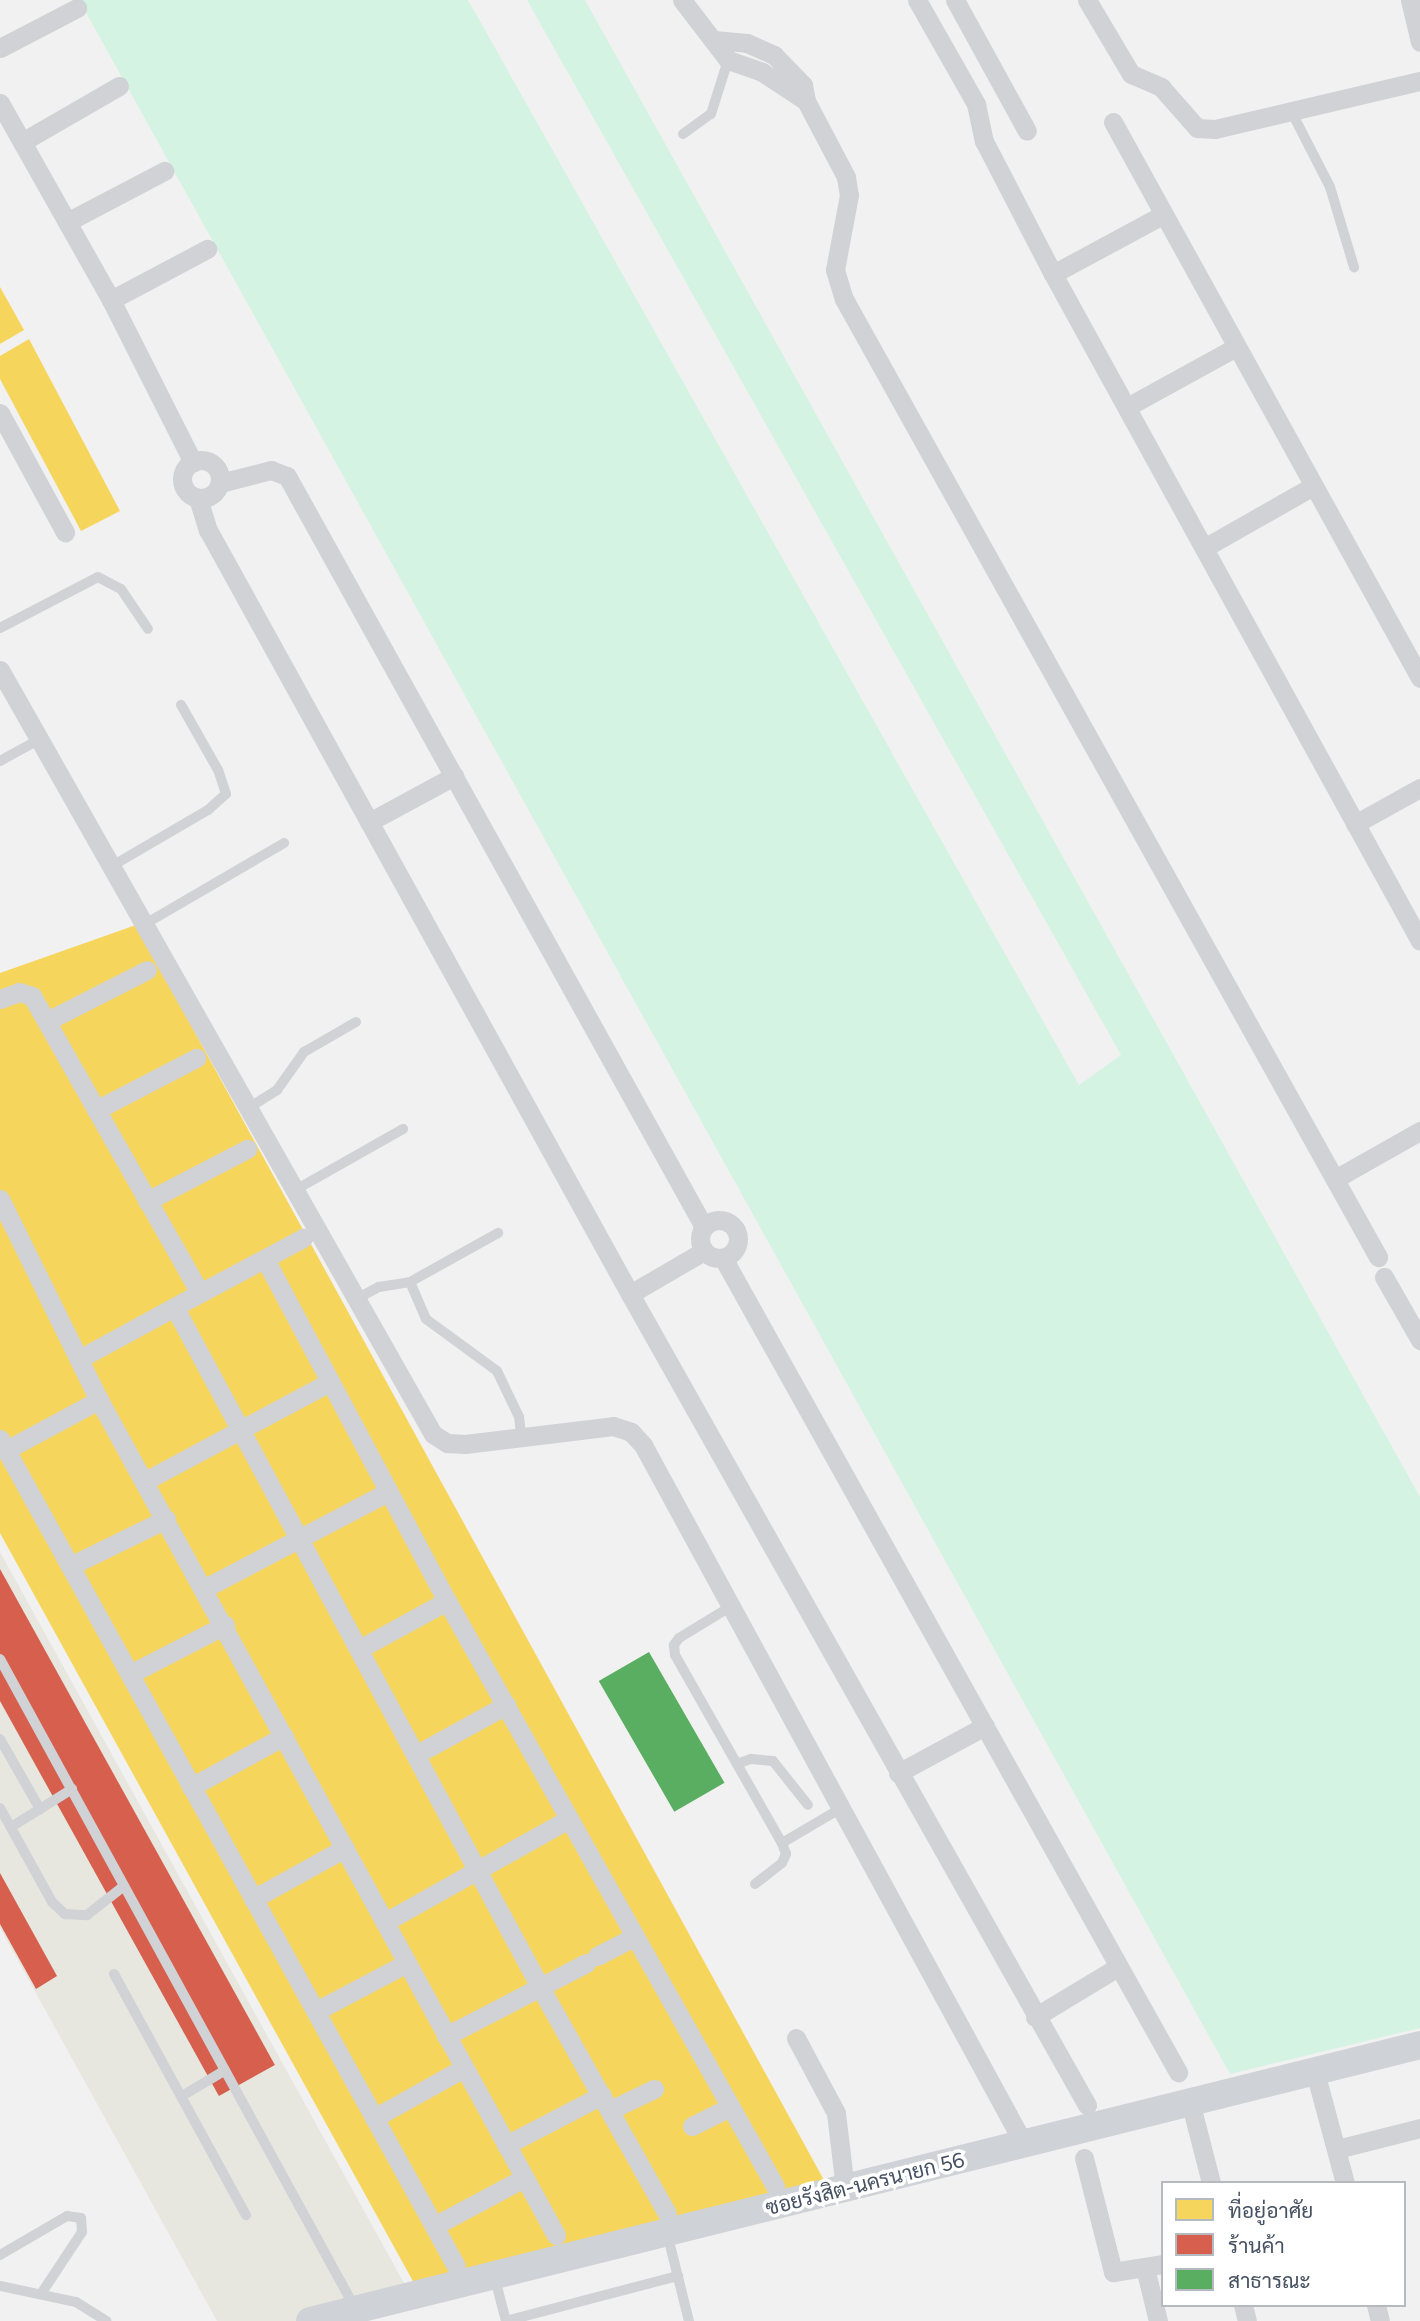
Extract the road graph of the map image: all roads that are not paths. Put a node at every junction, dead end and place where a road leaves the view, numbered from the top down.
1 (682, 0) edge
2 (917, 0) edge
3 (955, 0) edge
4 (1087, 0) edge
5 (1410, 0) edge
6 (77, 8) dead end
7 (714, 40) junction
8 (1420, 41) edge
9 (0, 48) edge
10 (728, 60) junction
11 (1420, 81) edge
12 (119, 86) dead end
13 (806, 101) junction
14 (0, 103) edge
15 (1291, 111) junction
16 (1113, 122) dead end
17 (1027, 131) dead end
18 (683, 134) dead end
19 (22, 142) junction
20 (164, 170) dead end
21 (1162, 215) junction
22 (67, 222) junction
23 (207, 249) dead end
24 (1354, 267) dead end
25 (1053, 274) junction
26 (111, 300) junction
27 (1236, 347) junction
28 (1127, 407) junction
29 (0, 413) edge
30 (193, 462) junction
31 (220, 483) junction
32 (1313, 486) junction
33 (198, 498) junction
34 (65, 532) dead end
35 (1204, 548) junction
36 (0, 628) edge
37 (148, 629) dead end
38 (0, 670) edge
39 (1420, 678) edge
40 (181, 705) dead end
41 (40, 739) junction
42 (0, 761) edge
43 (454, 776) junction
44 (1420, 788) edge
45 (369, 821) junction
46 (1355, 824) junction
47 (284, 843) dead end
48 (112, 866) junction
49 (145, 924) junction
50 (1420, 941) edge
51 (147, 970) dead end
52 (0, 999) edge
53 (47, 1021) junction
54 (356, 1022) dead end
55 (196, 1058) dead end
56 (250, 1107) junction
57 (96, 1110) junction
58 (403, 1129) dead end
59 (1420, 1131) edge
60 (247, 1149) dead end
61 (1335, 1179) junction
62 (298, 1189) junction
63 (0, 1199) edge
64 (147, 1201) junction
65 (704, 1227) junction
66 (498, 1233) dead end
67 (303, 1238) dead end
68 (713, 1254) junction
69 (1378, 1257) dead end
70 (265, 1259) junction
71 (1384, 1277) dead end
72 (410, 1282) junction
73 (200, 1293) junction
74 (629, 1294) junction
75 (358, 1298) junction
76 (175, 1308) junction
77 (1420, 1340) edge
78 (79, 1359) junction
79 (330, 1382) junction
80 (99, 1400) junction
81 (240, 1430) junction
82 (522, 1440) junction
83 (3, 1445) edge
84 (145, 1480) junction
85 (388, 1492) junction
86 (166, 1519) junction
87 (299, 1539) junction
88 (70, 1566) junction
89 (205, 1588) junction
90 (447, 1601) junction
91 (730, 1607) junction
92 (225, 1625) junction
93 (360, 1648) junction
94 (0, 1659) edge
95 (130, 1674) junction
96 (506, 1705) junction
97 (985, 1726) junction
98 (284, 1736) junction
99 (0, 1739) edge
100 (417, 1754) junction
101 (737, 1764) junction
102 (898, 1773) junction
103 (191, 1787) junction
104 (72, 1789) junction
105 (808, 1805) dead end
106 (843, 1807) junction
107 (0, 1808) edge
108 (40, 1809) junction
109 (567, 1820) junction
110 (11, 1828) junction
111 (782, 1843) junction
112 (345, 1848) junction
113 (478, 1868) junction
114 (754, 1884) dead end
115 (124, 1886) junction
116 (253, 1899) junction
117 (385, 1922) junction
118 (634, 1937) junction
119 (407, 1963) junction
120 (1118, 1966) junction
121 (114, 1974) dead end
122 (540, 1987) junction
123 (316, 2011) junction
124 (1035, 2017) junction
125 (446, 2036) junction
126 (796, 2038) dead end
127 (1420, 2045) edge
128 (464, 2068) junction
129 (225, 2071) junction
130 (1178, 2072) dead end
131 (1315, 2072) junction
132 (654, 2089) dead end
133 (182, 2096) junction
134 (606, 2103) junction
135 (1087, 2105) dead end
136 (1191, 2105) junction
137 (730, 2107) junction
138 (374, 2118) junction
139 (692, 2126) dead end
140 (1420, 2128) edge
141 (506, 2145) junction
142 (1026, 2146) junction
143 (1337, 2149) junction
144 (1084, 2158) dead end
145 (524, 2178) junction
146 (1210, 2181) edge
147 (1345, 2181) edge
148 (775, 2186) dead end
149 (845, 2188) junction
150 (246, 2215) dead end
151 (667, 2223) junction
152 (434, 2226) junction
153 (556, 2235) dead end
154 (0, 2255) edge
155 (456, 2266) dead end
156 (1154, 2266) edge
157 (494, 2275) junction
158 (677, 2276) junction
159 (0, 2286) edge
160 (43, 2291) junction
161 (356, 2309) junction
162 (392, 2311) edge
163 (107, 2321) edge
164 (310, 2321) edge
165 (506, 2321) edge
166 (689, 2321) edge
167 (1157, 2321) edge

1 - 7 street
2 - 25 street
3 - 17 street
4 - 15 street
5 - 8 street
6 - 9 street
7 - 10 street
7 - 13 street
10 - 13 street
10 - 18 lane
11 - 15 street
12 - 19 street
13 - 61 street
14 - 19 street
15 - 24 lane
16 - 21 street
19 - 22 street
20 - 22 street
21 - 25 street
21 - 27 street
22 - 26 street
23 - 26 street
25 - 28 street
26 - 30 street
27 - 28 street
27 - 32 street
28 - 35 street
29 - 34 street
30 - 31 street
30 - 33 street
31 - 33 street
31 - 43 street
32 - 35 street
32 - 39 street
33 - 45 street
35 - 46 street
36 - 37 lane
38 - 41 street
40 - 48 lane
41 - 42 lane
41 - 48 street
43 - 45 street
43 - 65 street
44 - 46 street
45 - 74 street
46 - 50 street
47 - 49 lane
48 - 49 street
49 - 56 street
51 - 53 street
52 - 53 street
53 - 57 street
54 - 56 lane
55 - 57 street
56 - 62 street
57 - 64 street
58 - 62 lane
59 - 61 street
60 - 64 street
61 - 69 street
62 - 75 street
63 - 78 street
64 - 73 street
65 - 68 street
65 - 68 street
66 - 72 lane
67 - 70 street
68 - 74 street
68 - 97 street
70 - 73 street
70 - 79 street
71 - 77 street
72 - 75 lane
72 - 82 lane
73 - 76 street
74 - 102 street
75 - 82 street
76 - 78 street
76 - 81 street
78 - 80 street
79 - 81 street
79 - 85 street
80 - 83 street
80 - 84 street
81 - 84 street
81 - 87 street
82 - 91 street
83 - 88 street
84 - 86 street
85 - 87 street
85 - 90 street
86 - 88 street
86 - 89 street
87 - 89 street
87 - 93 street
88 - 95 street
89 - 92 street
90 - 93 street
90 - 96 street
91 - 101 lane
91 - 106 street
92 - 95 street
92 - 98 street
93 - 100 street
94 - 104 lane
95 - 103 street
96 - 100 street
96 - 109 street
97 - 102 street
97 - 120 street
98 - 103 street
98 - 112 street
99 - 108 lane
100 - 113 street
101 - 105 lane
101 - 111 lane
102 - 124 street
103 - 116 street
104 - 108 lane
104 - 115 lane
106 - 111 lane
106 - 142 street
107 - 110 lane
108 - 110 lane
109 - 113 street
109 - 118 street
110 - 115 lane
111 - 114 lane
112 - 116 street
112 - 117 street
113 - 117 street
113 - 122 street
115 - 129 lane
116 - 123 street
117 - 119 street
118 - 122 street
118 - 137 street
119 - 123 street
119 - 125 street
120 - 124 street
120 - 130 street
121 - 133 lane
122 - 125 street
122 - 134 street
123 - 138 street
124 - 135 street
125 - 128 street
126 - 149 street
127 - 131 street, ซอยรังสิต-นครนายก 56
128 - 138 street
128 - 141 street
129 - 133 lane
129 - 161 lane
131 - 136 street, ซอยรังสิต-นครนายก 56
131 - 143 street
132 - 134 street
133 - 150 lane
134 - 141 street
134 - 151 street
136 - 142 street, ซอยรังสิต-นครนายก 56
136 - 146 street
137 - 139 street
137 - 148 street
138 - 152 street
140 - 143 street
141 - 145 street
142 - 149 street, ซอยรังสิต-นครนายก 56
143 - 147 street
144 - 156 street
145 - 152 street
145 - 153 street
149 - 151 street, ซอยรังสิต-นครนายก 56
151 - 157 street, ซอยรังสิต-นครนายก 56
151 - 158 lane
152 - 155 street
154 - 160 lane
156 - 167 street
157 - 162 street, ซอยรังสิต-นครนายก 56
157 - 165 lane
158 - 165 lane
158 - 166 lane
159 - 160 lane
160 - 163 lane
161 - 162 street, ซอยรังสิต-นครนายก 56
161 - 164 street, ซอยรังสิต-นครนายก 56

